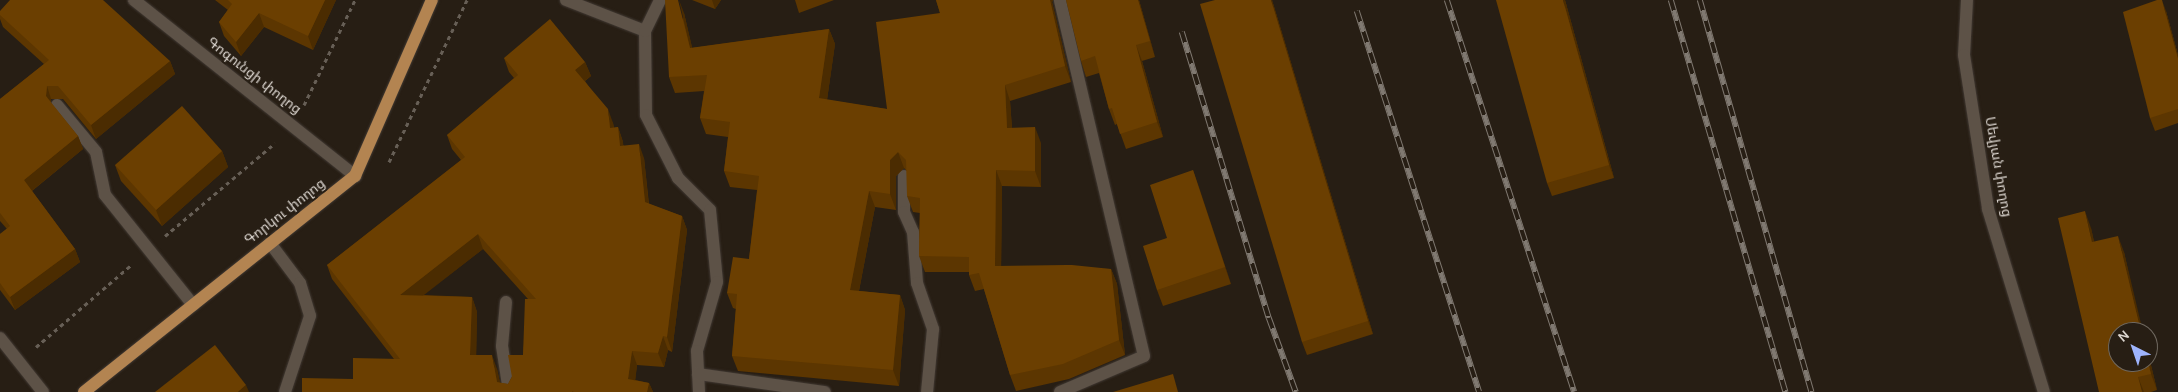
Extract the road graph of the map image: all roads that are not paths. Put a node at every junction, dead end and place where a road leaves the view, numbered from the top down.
1 (134, 0) edge
2 (432, 0) edge
3 (566, 0) edge
4 (660, 0) edge
5 (1060, 0) edge
6 (1967, 0) edge
7 (645, 31) junction
8 (57, 105) dead end
9 (355, 176) junction
10 (904, 176) edge
11 (270, 243) junction
12 (506, 302) dead end
13 (193, 305) junction
14 (0, 338) edge
15 (698, 374) junction
16 (43, 392) edge
17 (84, 392) edge
18 (285, 392) edge
19 (509, 392) edge
20 (699, 392) edge
21 (825, 392) edge
22 (927, 392) edge
23 (1064, 392) edge
24 (2044, 392) edge

1 - 9 street, Գոգունցի փողոց
2 - 9 main road, Գորկու փողոց
3 - 7 street
4 - 7 street
5 - 23 street
6 - 24 street, Սեվյան փողոց
7 - 15 street
8 - 13 street
9 - 11 main road, Գորկու փողոց
10 - 22 street
11 - 13 main road, Գորկու փողոց
11 - 18 street
12 - 19 street
13 - 17 main road, Գորկու փողոց
14 - 16 street
15 - 20 street
15 - 21 street

